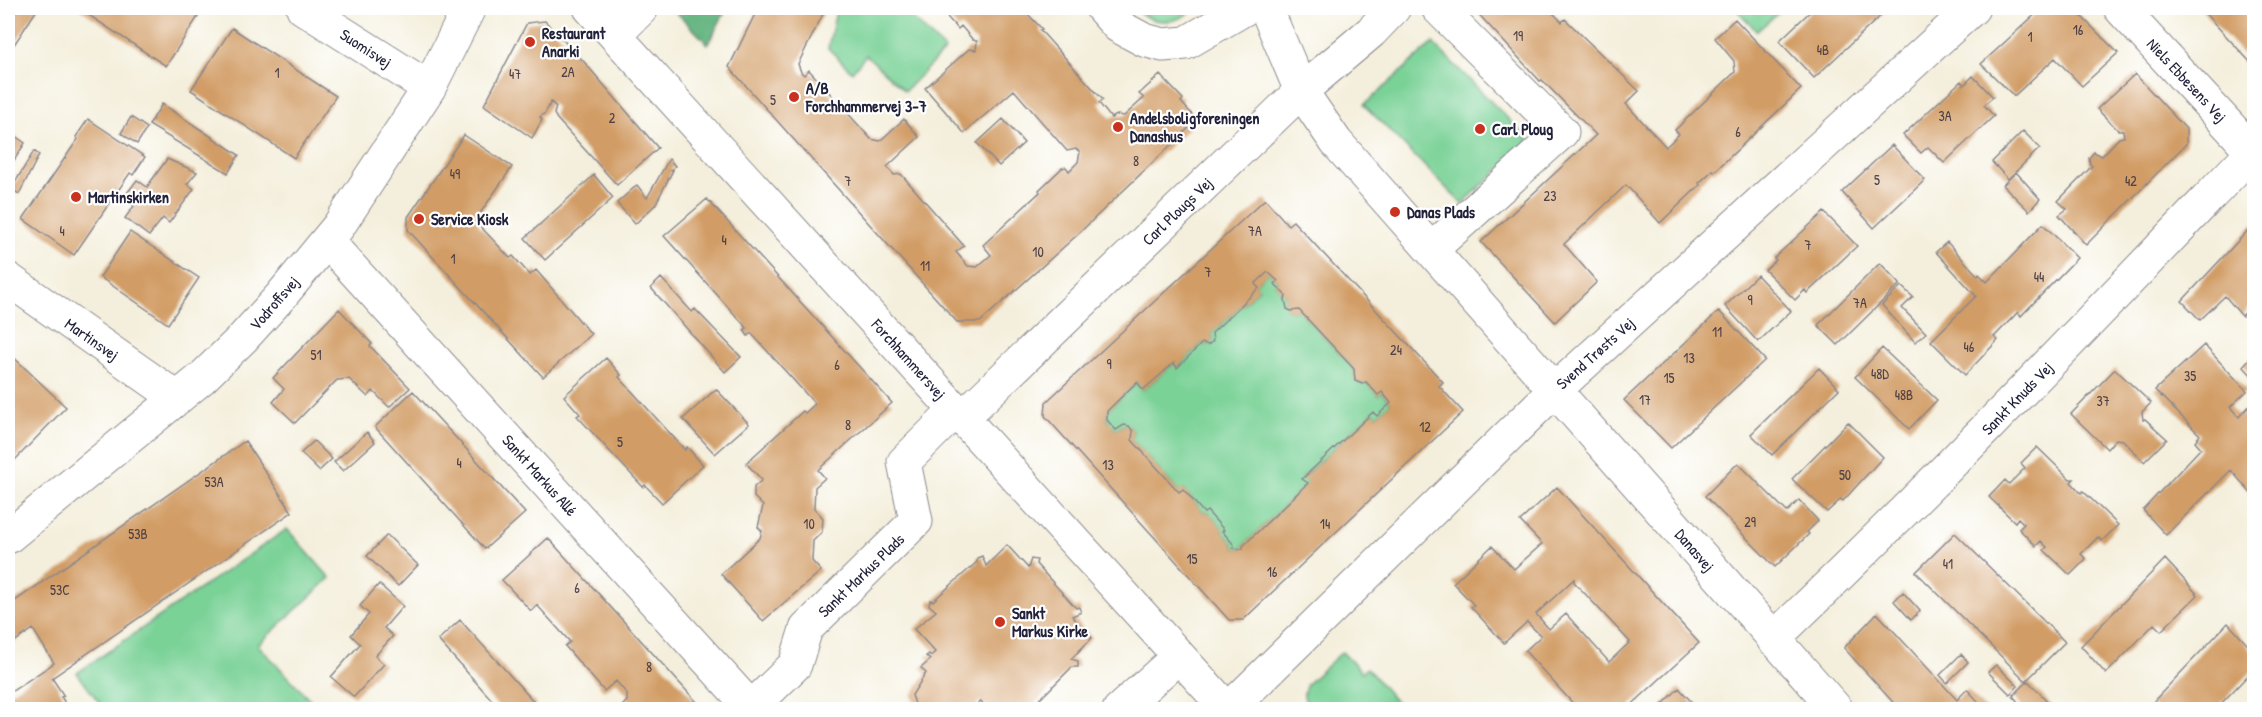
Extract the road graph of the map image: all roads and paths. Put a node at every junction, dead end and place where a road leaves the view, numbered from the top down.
1 (303, 8) edge
2 (469, 8) edge
3 (590, 8) edge
4 (642, 8) edge
5 (1102, 8) edge
6 (1246, 8) edge
7 (1266, 8) edge
8 (1394, 8) edge
9 (1438, 8) edge
10 (1973, 8) edge
11 (2120, 8) edge
12 (615, 35) junction
13 (429, 88) junction
14 (1301, 91) junction
15 (2254, 152) edge
16 (327, 242) junction
17 (1432, 249) junction
18 (8, 279) edge
19 (1555, 390) junction
20 (177, 398) junction
21 (959, 414) junction
22 (8, 537) edge
23 (1773, 639) junction
24 (1179, 656) junction
25 (751, 709) edge
26 (1119, 710) edge
27 (1228, 710) edge
28 (1837, 710) edge

1 - 13 street, Suomisvej
2 - 13 street, Vodroffsvej
3 - 12 street, Forchhammersvej
4 - 12 street
5 - 6 street
7 - 14 street
8 - 14 street, Carl Plougs Vej
9 - 17 street
10 - 19 street, Svend Trøsts Vej
11 - 15 street, Niels Ebbesens Vej
12 - 21 street, Forchhammersvej
13 - 16 street, Vodroffsvej
14 - 17 street
14 - 21 street, Carl Plougs Vej
15 - 23 street, Sankt Knuds Vej
16 - 20 street, Vodroffsvej
16 - 25 street, Sankt Markus Allé
17 - 19 street
18 - 20 street, Martinsvej
19 - 23 street, Danasvej
19 - 27 street, Svend Trøsts Vej
20 - 22 street, Vodroffsvej
21 - 24 street, Forchhammersvej
21 - 25 street, Sankt Markus Plads
23 - 28 street, Danasvej
24 - 26 street
24 - 27 street, Forchhammersvej

